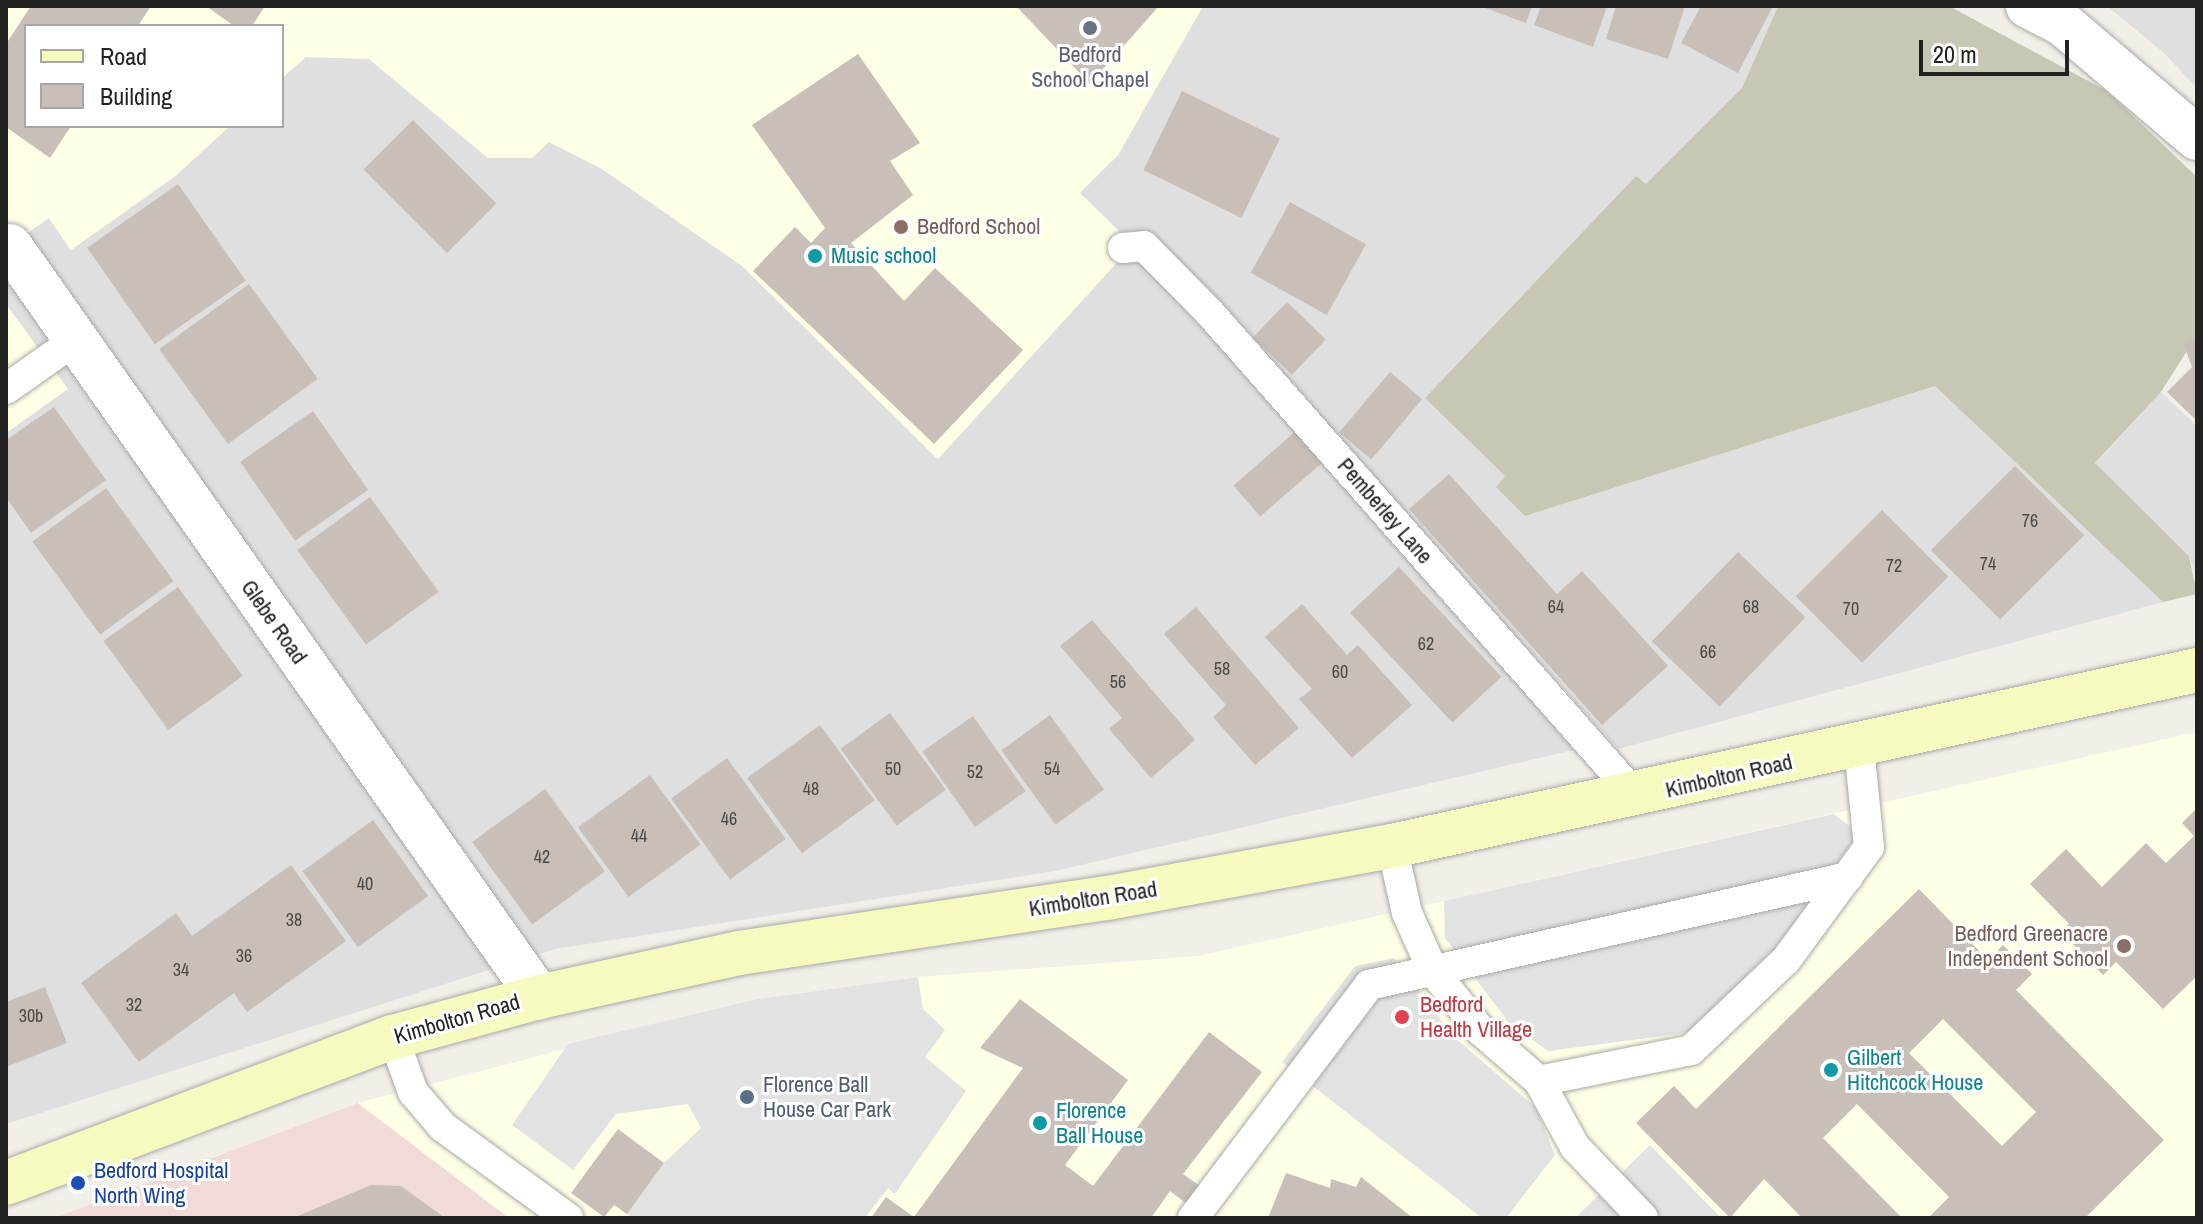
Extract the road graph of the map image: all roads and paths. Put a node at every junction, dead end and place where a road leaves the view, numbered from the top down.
1 (2028, 6) edge
2 (2192, 117) edge
3 (8, 243) edge
4 (1123, 248) dead end
5 (74, 341) junction
6 (6, 389) edge
7 (2197, 670) edge
8 (1859, 746) junction
9 (1636, 796) junction
10 (1392, 846) junction
11 (1848, 877) junction
12 (1433, 971) junction
13 (539, 997) junction
14 (393, 1037) junction
15 (1539, 1081) junction
16 (6, 1183) edge
17 (568, 1218) edge
18 (1193, 1218) edge
19 (1643, 1218) edge

1 - 2 street
3 - 5 street, Glebe Road
4 - 9 lane, Pemberley Lane
5 - 6 lane
5 - 13 street, Glebe Road
7 - 8 main road, Kimbolton Road
8 - 9 main road, Kimbolton Road
8 - 11 lane
9 - 10 main road, Kimbolton Road
10 - 12 lane
10 - 13 main road, Kimbolton Road
11 - 12 lane
11 - 15 lane
12 - 15 lane
12 - 18 lane
13 - 14 main road, Kimbolton Road
14 - 16 main road, Kimbolton Road
14 - 17 lane
15 - 19 lane

